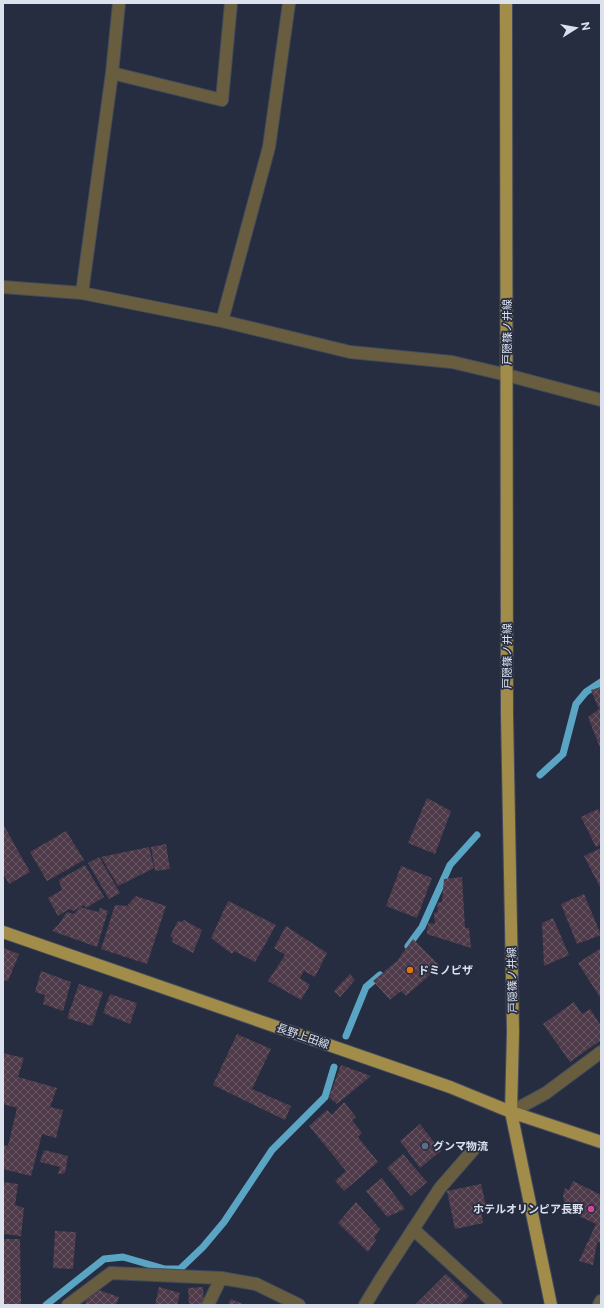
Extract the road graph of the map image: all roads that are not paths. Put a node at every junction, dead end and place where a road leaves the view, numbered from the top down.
1 (119, 3) edge
2 (231, 3) edge
3 (289, 3) edge
4 (506, 3) edge
5 (112, 73) junction
6 (3, 287) edge
7 (82, 294) junction
8 (222, 321) junction
9 (507, 375) junction
10 (601, 400) edge
11 (3, 932) edge
12 (601, 1052) edge
13 (511, 1112) junction
14 (601, 1142) edge
15 (474, 1149) dead end
16 (413, 1229) junction
17 (221, 1278) junction
18 (601, 1301) edge
19 (68, 1305) edge
20 (208, 1305) edge
21 (299, 1305) edge
22 (365, 1305) edge
23 (496, 1305) edge
24 (551, 1305) edge
25 (599, 1305) edge

1 - 5 street
2 - 5 street
3 - 8 street
4 - 9 main road, 戸隠篠ノ井線
5 - 7 street
6 - 7 street
7 - 8 street
8 - 9 street
9 - 10 street
9 - 13 main road, 戸隠篠ノ井線
11 - 13 main road, 長野上田線
12 - 13 street
13 - 14 main road, 長野上田線
13 - 24 main road, 戸隠篠ノ井線
15 - 16 street
16 - 22 street
16 - 23 street
17 - 19 street
17 - 20 street
17 - 21 street
18 - 25 street

